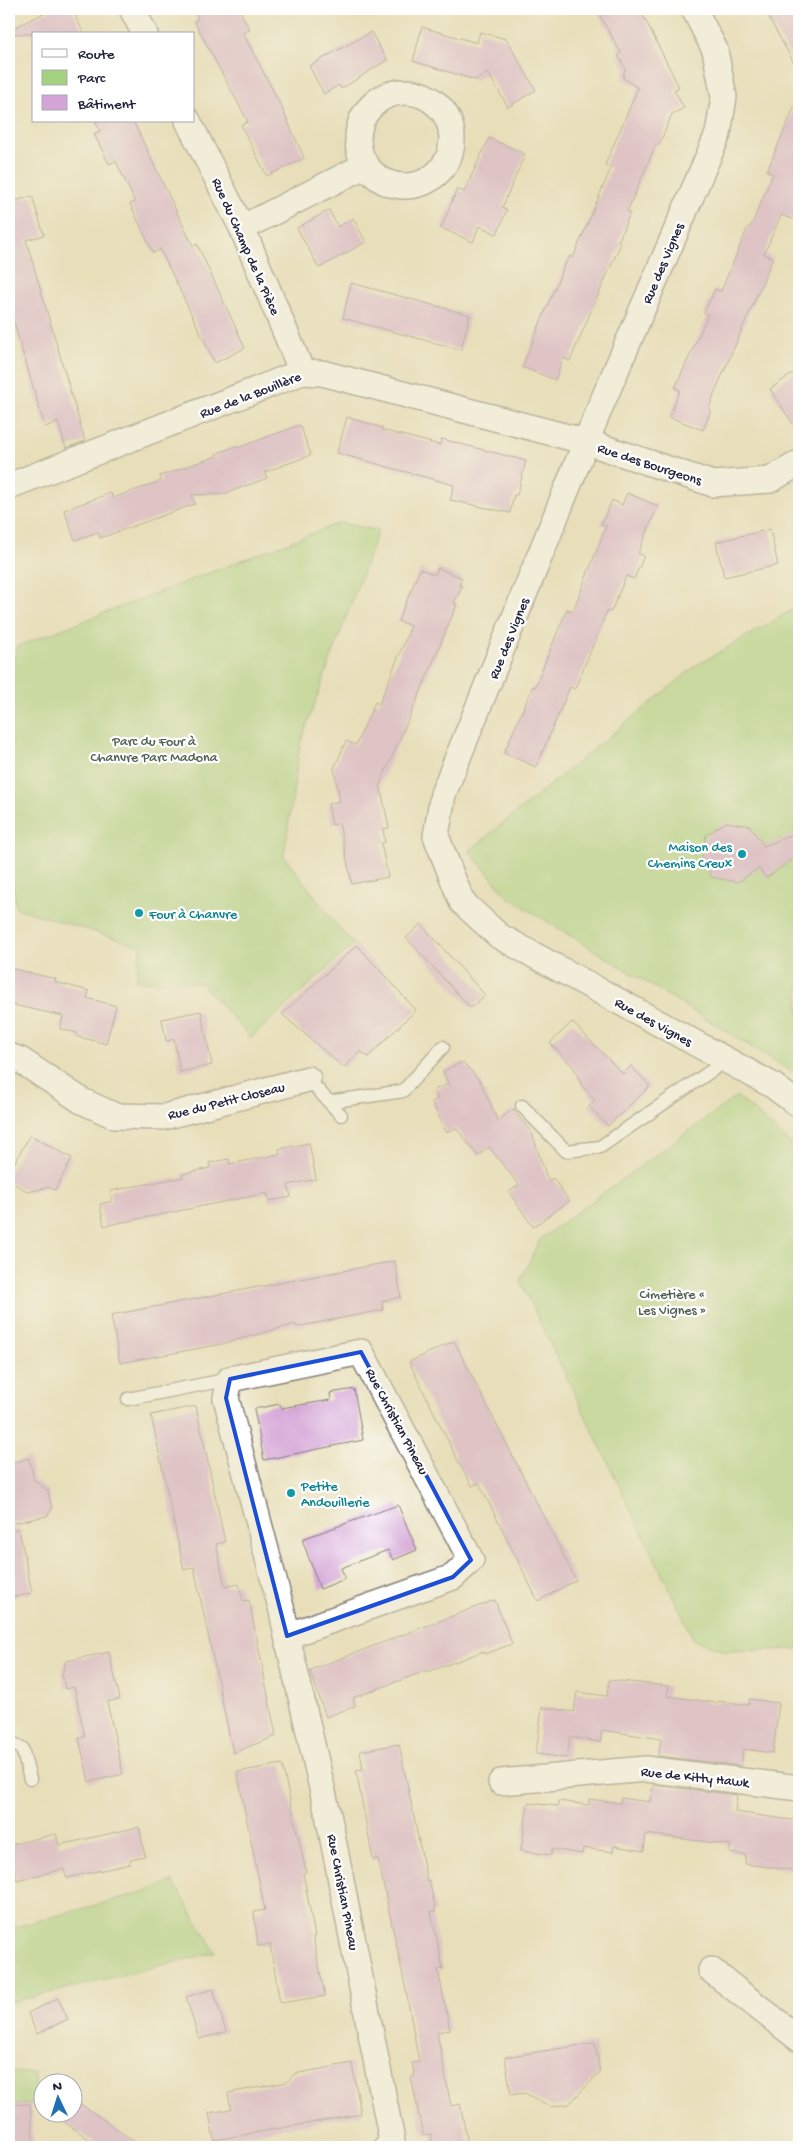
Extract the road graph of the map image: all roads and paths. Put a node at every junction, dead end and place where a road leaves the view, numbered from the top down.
1 (132, 9) edge
2 (694, 9) edge
3 (144, 32) edge
4 (189, 122) edge
5 (366, 165) dead end
6 (242, 228) junction
7 (302, 372) junction
8 (587, 442) junction
9 (799, 463) edge
10 (9, 486) edge
11 (443, 1047) dead end
12 (9, 1056) edge
13 (727, 1060) junction
14 (308, 1079) joint
15 (329, 1102) junction
16 (799, 1105) edge
17 (522, 1106) dead end
18 (341, 1115) dead end
19 (230, 1378) junction
20 (128, 1399) dead end
21 (288, 1636) junction
22 (9, 1742) edge
23 (30, 1779) dead end
24 (501, 1782) dead end
25 (799, 1788) edge
26 (711, 1970) dead end
27 (799, 2039) edge
28 (387, 2147) edge

1 - 3 street
2 - 8 street, Rue des Vignes
4 - 6 street, Rue du Champ de la Pièce
5 - 6 street
6 - 7 street, Rue du Champ de la Pièce
7 - 8 street, Rue de la Bouillère
7 - 10 street, Rue de la Bouillère
8 - 9 street, Rue des Bourgeons
8 - 13 street, Rue des Vignes
11 - 15 lane
12 - 14 street, Rue du Petit Closeau
13 - 16 street, Rue des Vignes
13 - 17 lane
14 - 15 lane
15 - 18 lane
19 - 20 lane
19 - 21 street, Rue Christian Pineau
19 - 21 street, Rue Christian Pineau
21 - 28 street, Rue Christian Pineau
22 - 23 lane
24 - 25 street, Rue de Kitty Hawk
26 - 27 street

